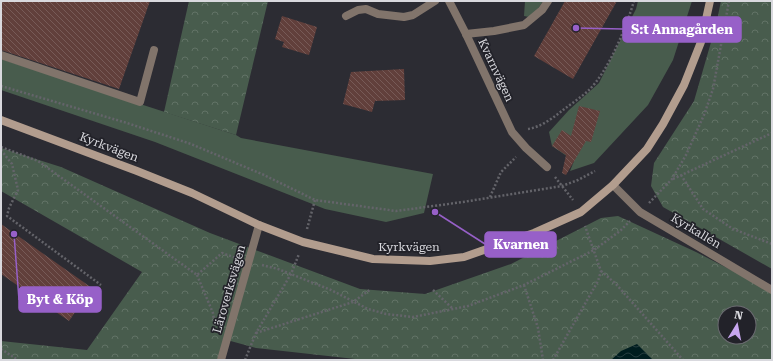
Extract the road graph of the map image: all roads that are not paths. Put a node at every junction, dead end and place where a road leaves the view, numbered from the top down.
1 (435, 1) edge
2 (449, 1) edge
3 (548, 1) edge
4 (710, 1) edge
5 (346, 16) dead end
6 (466, 34) junction
7 (154, 50) dead end
8 (1, 55) edge
9 (1, 120) edge
10 (547, 167) dead end
11 (613, 185) junction
12 (259, 225) junction
13 (772, 290) edge
14 (221, 360) edge

1 - 5 street
2 - 6 street, Kvarnvägen
3 - 6 street
4 - 11 street, Kyrkvägen
6 - 10 street, Kvarnvägen
7 - 8 street
9 - 12 street, Kyrkvägen
11 - 12 street, Kyrkvägen
11 - 13 street, Kyrkallén
12 - 14 street, Läroverksvägen

